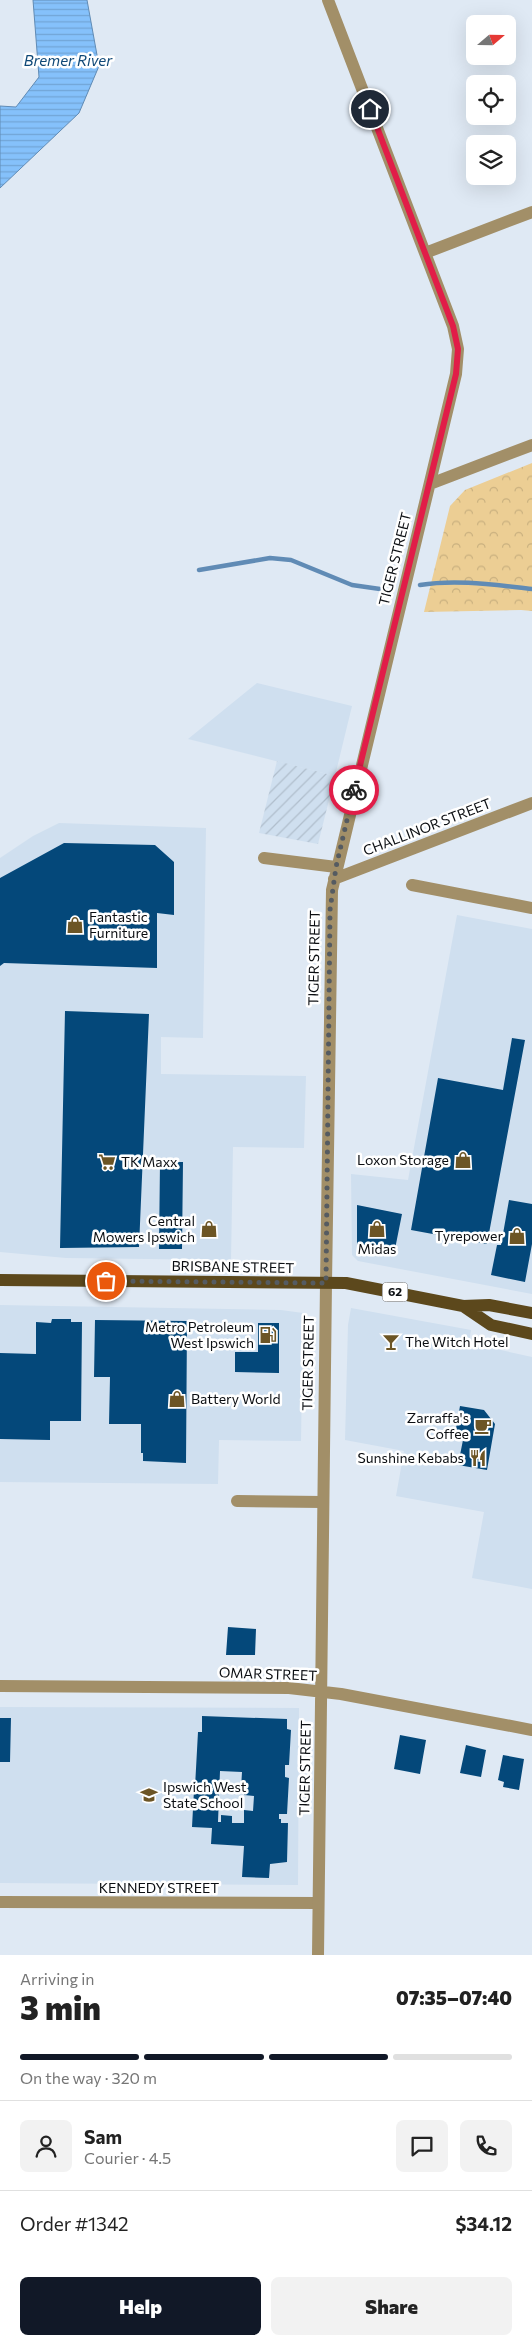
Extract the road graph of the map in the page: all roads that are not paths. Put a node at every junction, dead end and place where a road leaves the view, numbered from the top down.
1 (328, 0) edge
2 (532, 212) edge
3 (425, 254) junction
4 (532, 445) edge
5 (430, 484) junction
6 (532, 803) edge
7 (264, 858) dead end
8 (335, 873) junction
9 (412, 885) dead end
10 (532, 908) edge
11 (0, 1280) edge
12 (326, 1283) junction
13 (464, 1306) junction
14 (532, 1313) edge
15 (532, 1334) edge
16 (237, 1501) dead end
17 (322, 1502) junction
18 (0, 1686) edge
19 (320, 1691) junction
20 (532, 1730) edge
21 (0, 1902) edge
22 (318, 1903) junction
23 (318, 1955) edge

1 - 3 street, TIGER STREET
2 - 3 street
3 - 5 street, TIGER STREET
4 - 5 street
5 - 8 street, TIGER STREET
6 - 8 street, CHALLINOR STREET
7 - 8 street
8 - 12 street, TIGER STREET
9 - 10 street
11 - 12 main road, BRISBANE STREET / 62
12 - 13 main road, BRISBANE STREET / 62
12 - 17 street, TIGER STREET
13 - 14 main road, BRISBANE STREET / 62
13 - 15 main road, BRISBANE STREET / 62
16 - 17 street
17 - 19 street, TIGER STREET
18 - 19 street, OMAR STREET
19 - 20 street, OMAR STREET
19 - 22 street, TIGER STREET
21 - 22 street, KENNEDY STREET
22 - 23 street, TIGER STREET

